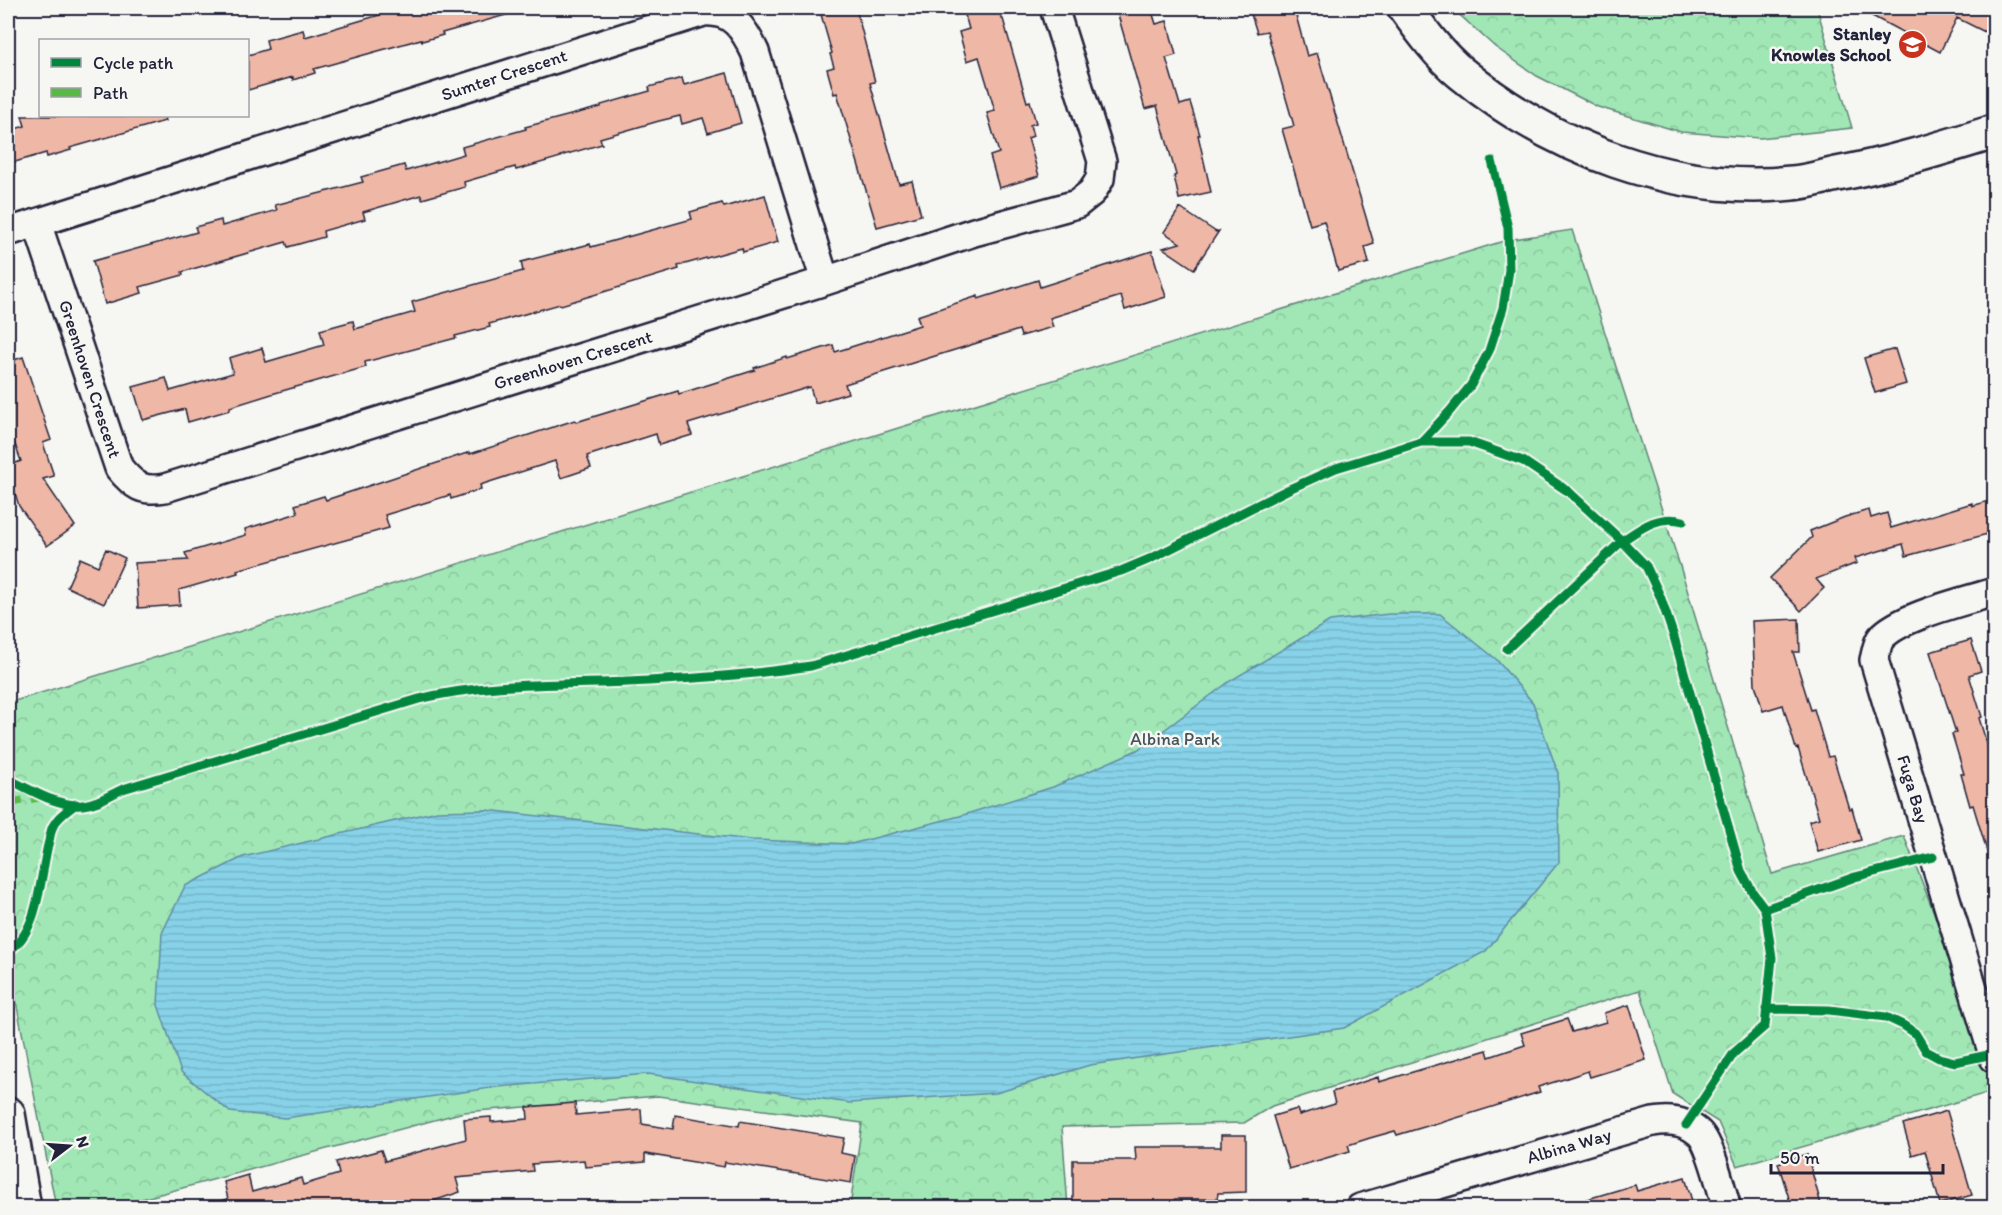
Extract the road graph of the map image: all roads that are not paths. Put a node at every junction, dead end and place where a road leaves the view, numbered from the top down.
1 (1054, 8) edge
2 (1405, 8) edge
3 (1995, 132) edge
4 (38, 223) junction
5 (8, 232) edge
6 (825, 281) junction
7 (1995, 592) edge
8 (1995, 1058) edge
9 (8, 1114) edge
10 (24, 1208) edge
11 (1360, 1208) edge
12 (1727, 1208) edge

1 - 6 street, Greenhoven Crescent
2 - 3 street
4 - 5 street, Sumter Crescent
4 - 6 street, Greenhoven Crescent
4 - 6 street, Sumter Crescent
7 - 8 street, Fuga Bay
9 - 10 street
11 - 12 street, Albina Way

